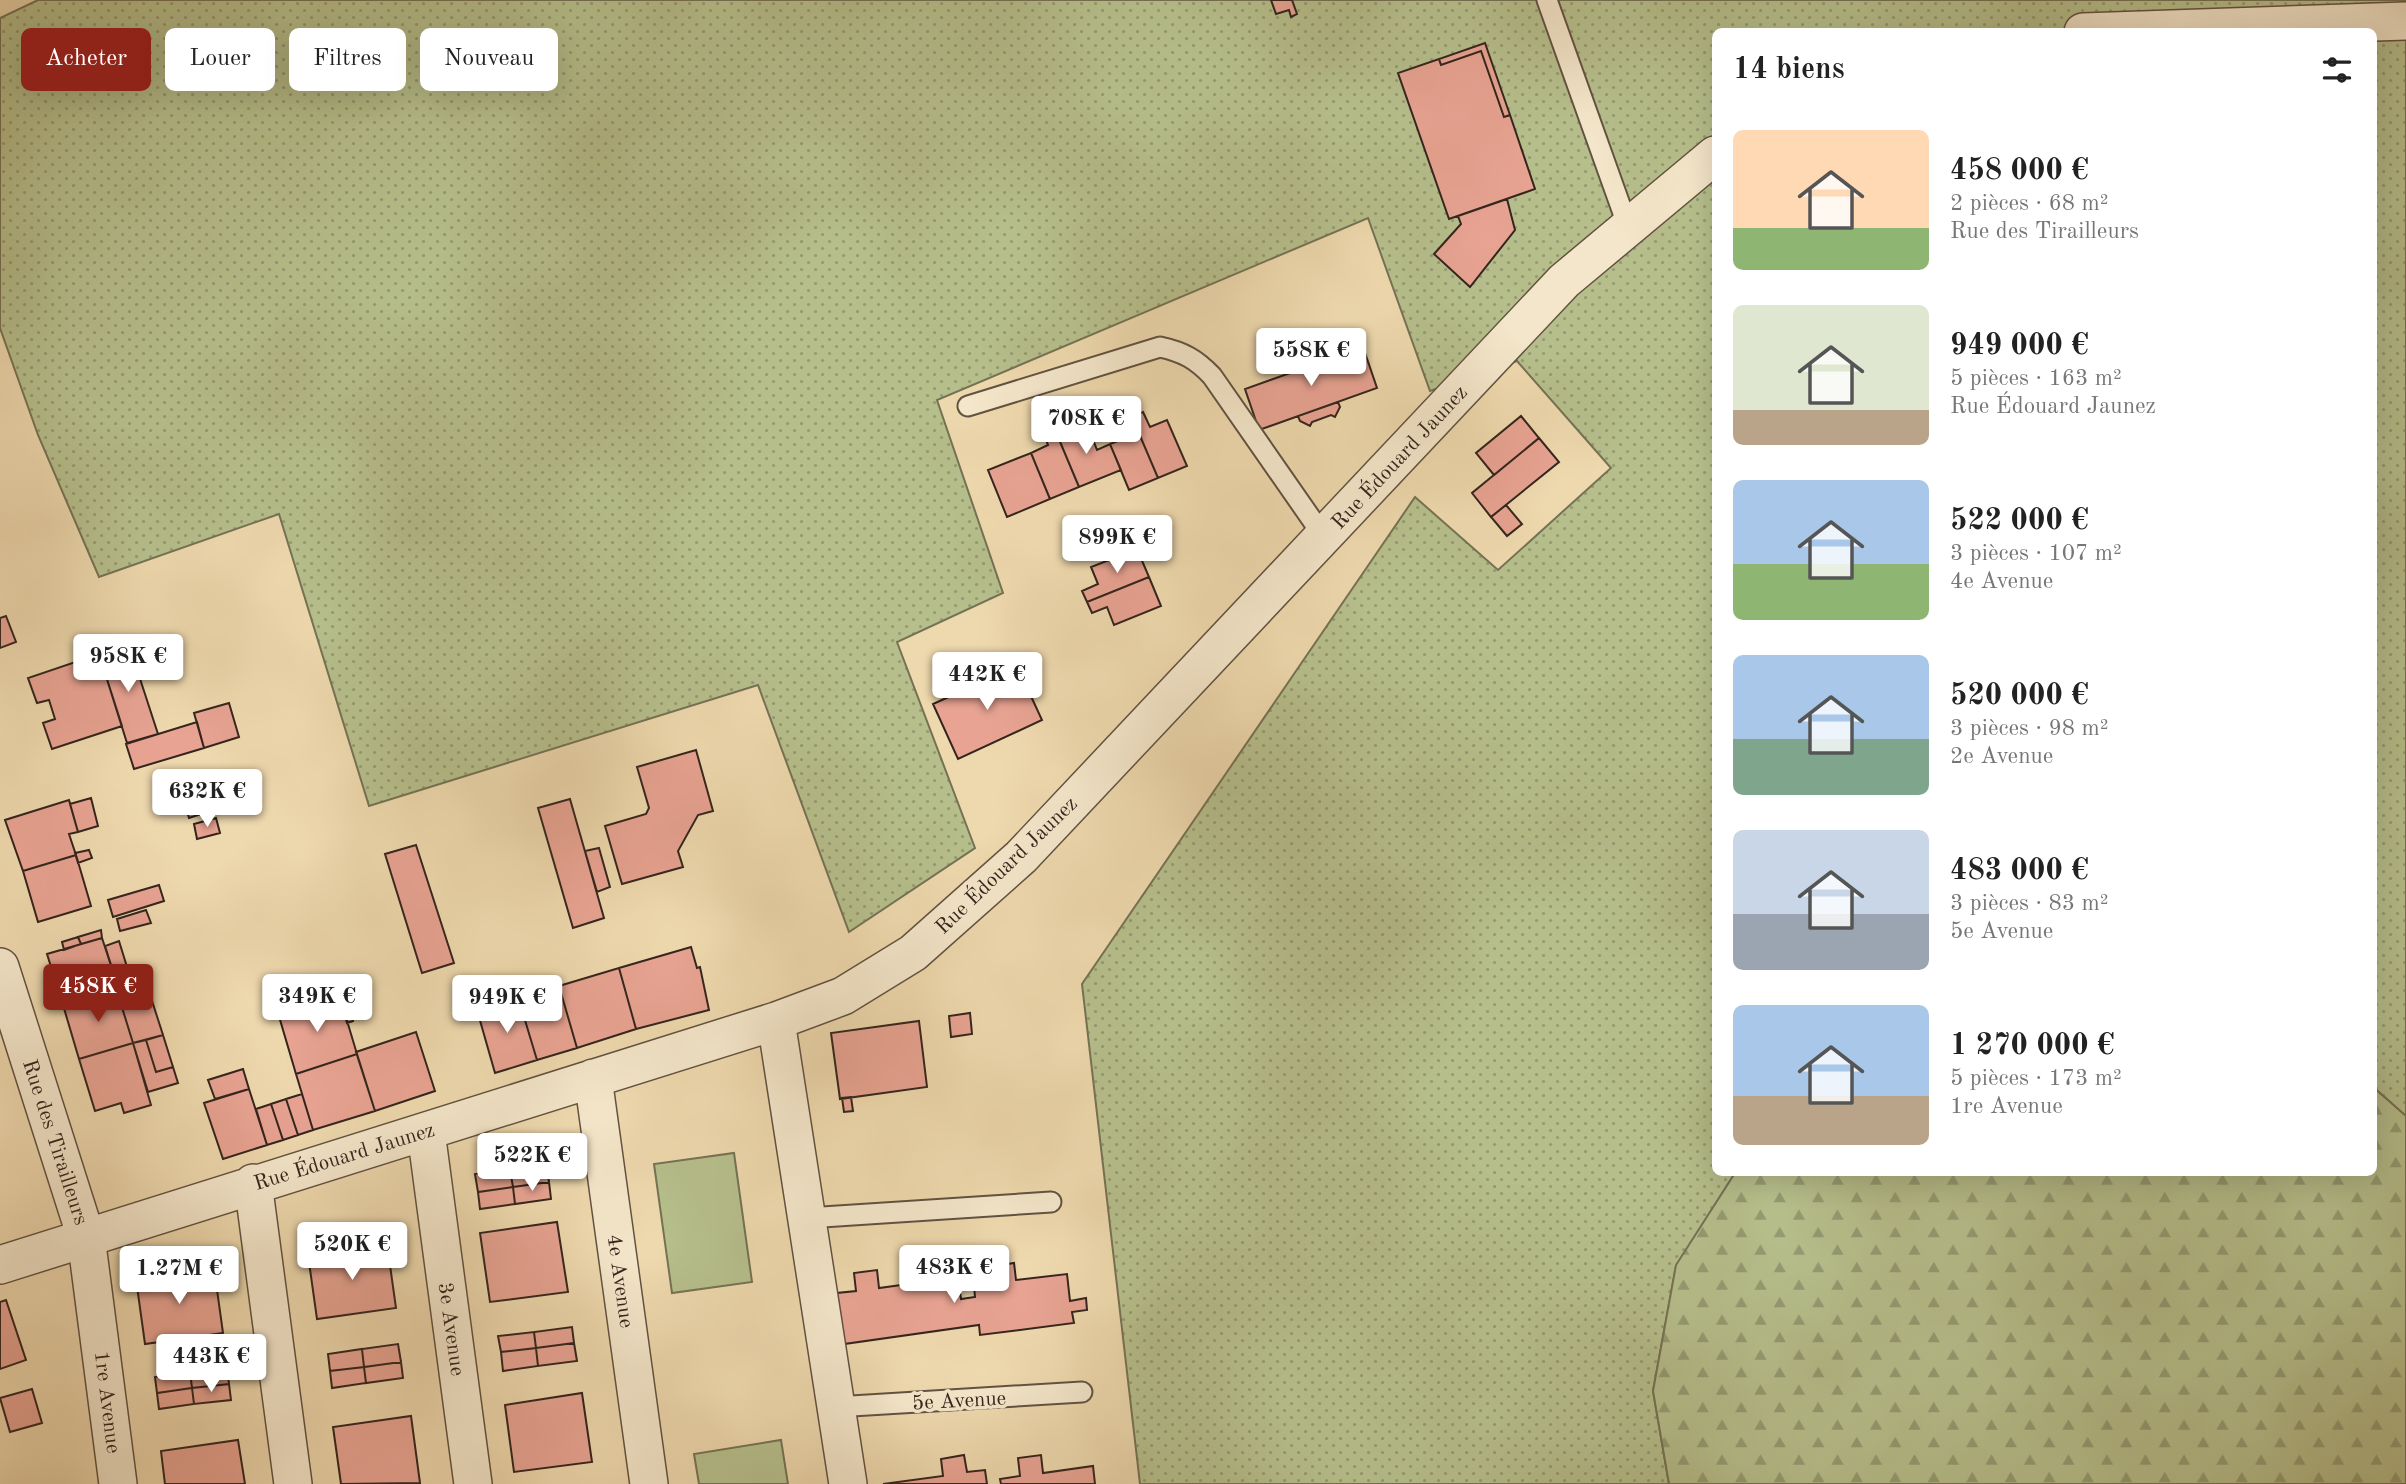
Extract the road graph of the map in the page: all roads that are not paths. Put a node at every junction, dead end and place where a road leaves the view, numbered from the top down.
1 (1548, 0) edge
2 (2406, 21) edge
3 (2200, 28) edge
4 (1712, 157) edge
5 (1628, 227) junction
6 (968, 406) dead end
7 (1324, 537) junction
8 (0, 967) edge
9 (776, 1021) junction
10 (593, 1078) junction
11 (426, 1132) junction
12 (253, 1183) junction
13 (1051, 1202) dead end
14 (807, 1218) junction
15 (86, 1237) junction
16 (0, 1265) edge
17 (1082, 1392) dead end
18 (835, 1407) junction
19 (118, 1484) edge
20 (293, 1484) edge
21 (473, 1484) edge
22 (649, 1484) edge
23 (848, 1484) edge

1 - 5 lane
2 - 3 street
4 - 5 street, Rue Édouard Jaunez
5 - 7 street, Rue Édouard Jaunez
6 - 7 lane
7 - 9 street, Rue Édouard Jaunez
8 - 15 street, Rue des Tirailleurs
9 - 10 street, Rue Édouard Jaunez
9 - 14 street
10 - 11 street, Rue Édouard Jaunez
10 - 22 street, 4e Avenue
11 - 12 street, Rue Édouard Jaunez
11 - 21 street, 3e Avenue
12 - 15 street, Rue Édouard Jaunez
12 - 20 street
13 - 14 lane
14 - 18 street
15 - 16 street, Rue Édouard Jaunez
15 - 19 street, 1re Avenue
17 - 18 lane, 5e Avenue
18 - 23 street

